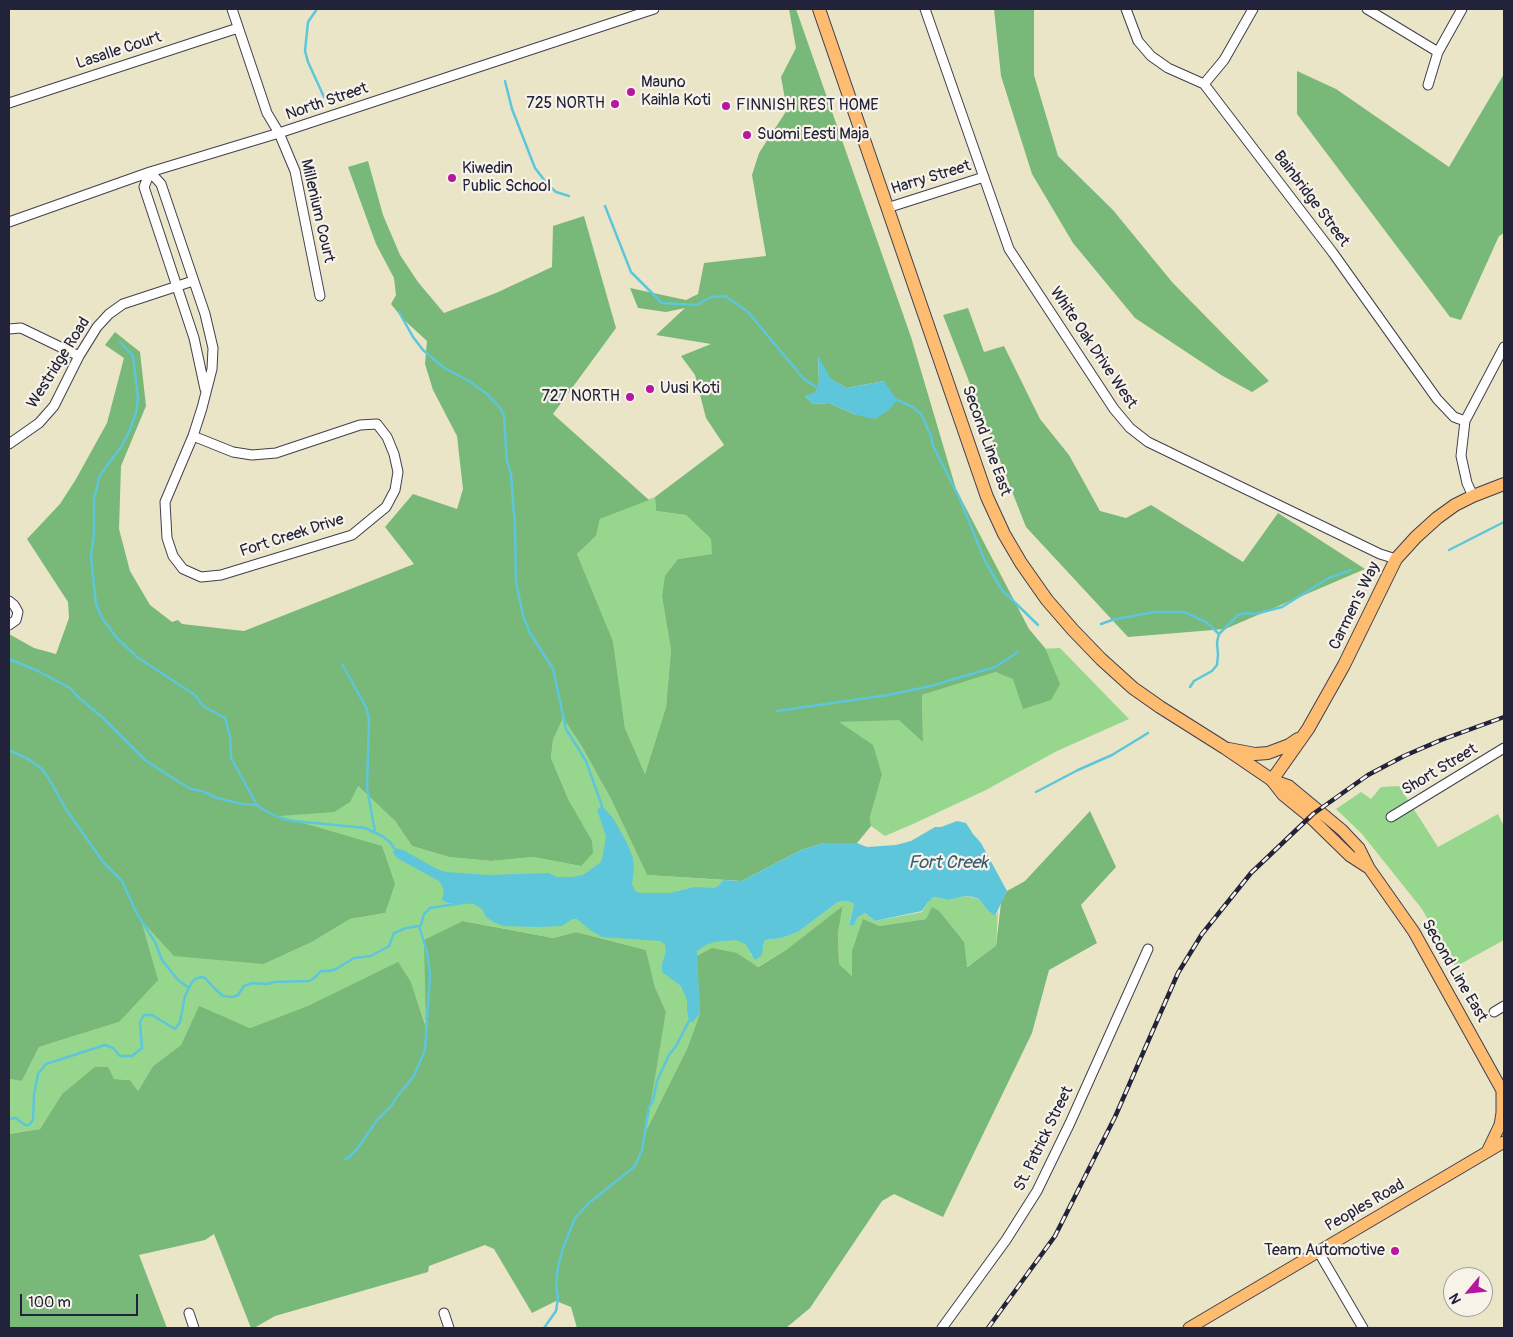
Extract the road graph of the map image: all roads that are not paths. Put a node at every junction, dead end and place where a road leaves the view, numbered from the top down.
1 (232, 9) edge
2 (654, 9) edge
3 (819, 9) edge
4 (925, 9) edge
5 (1126, 9) edge
6 (1253, 9) edge
7 (1367, 9) edge
8 (1462, 9) edge
9 (238, 28) junction
10 (1438, 52) junction
11 (1204, 84) junction
12 (1428, 85) dead end
13 (9, 103) edge
14 (279, 134) junction
15 (150, 172) junction
16 (984, 177) junction
17 (887, 208) junction
18 (9, 222) edge
19 (194, 280) junction
20 (176, 286) junction
21 (320, 296) dead end
22 (9, 329) edge
23 (1504, 347) edge
24 (79, 356) junction
25 (206, 391) junction
26 (1465, 421) junction
27 (193, 436) junction
28 (9, 444) edge
29 (1504, 484) edge
30 (1473, 496) junction
31 (1396, 559) junction
32 (9, 601) edge
33 (9, 625) edge
34 (1303, 736) junction
35 (1225, 748) junction
36 (1504, 748) edge
37 (1272, 780) junction
38 (1391, 817) dead end
39 (1148, 949) dead end
40 (1504, 1006) edge
41 (1494, 1012) dead end
42 (1504, 1092) edge
43 (1504, 1142) edge
44 (1487, 1153) junction
45 (1318, 1251) junction
46 (189, 1313) dead end
47 (444, 1313) dead end
48 (194, 1328) edge
49 (449, 1328) edge
50 (942, 1328) edge
51 (1189, 1328) edge
52 (1363, 1328) edge

1 - 9 street, Millenium Court
2 - 14 street, North Street
3 - 17 highway, Second Line East
4 - 16 street, White Oak Drive West
5 - 11 street, Bainbridge Street
6 - 11 street
7 - 10 street
8 - 10 street
9 - 13 street, Lasalle Court
9 - 14 street, Millenium Court
10 - 12 street
11 - 26 street, Bainbridge Street
14 - 15 street, North Street
14 - 21 street, Millenium Court
15 - 18 street, North Street
15 - 19 street, Fort Creek Drive
15 - 20 street, Fort Creek Drive
16 - 17 street, Harry Street
16 - 31 street, White Oak Drive West
17 - 35 highway, Second Line East
19 - 20 street, Westridge Road
19 - 25 street, Fort Creek Drive
20 - 24 street, Westridge Road
20 - 25 street, Fort Creek Drive
22 - 24 street
23 - 26 street
24 - 28 street, Westridge Road
25 - 27 street, Fort Creek Drive
26 - 30 street
27 - 27 street, Fort Creek Drive
29 - 30 highway, Carmen's Way
30 - 31 highway, Carmen's Way
31 - 34 highway, Carmen's Way
32 - 33 street
34 - 35 highway
34 - 37 highway, Carmen's Way
35 - 37 highway, Second Line East
36 - 38 street, Short Street
37 - 42 main road, Second Line East
39 - 50 street, St. Patrick Street
40 - 41 street
42 - 44 main road
43 - 44 main road, Peoples Road
44 - 45 main road, Peoples Road
45 - 51 main road, Peoples Road
45 - 52 street
46 - 48 street
47 - 49 street

